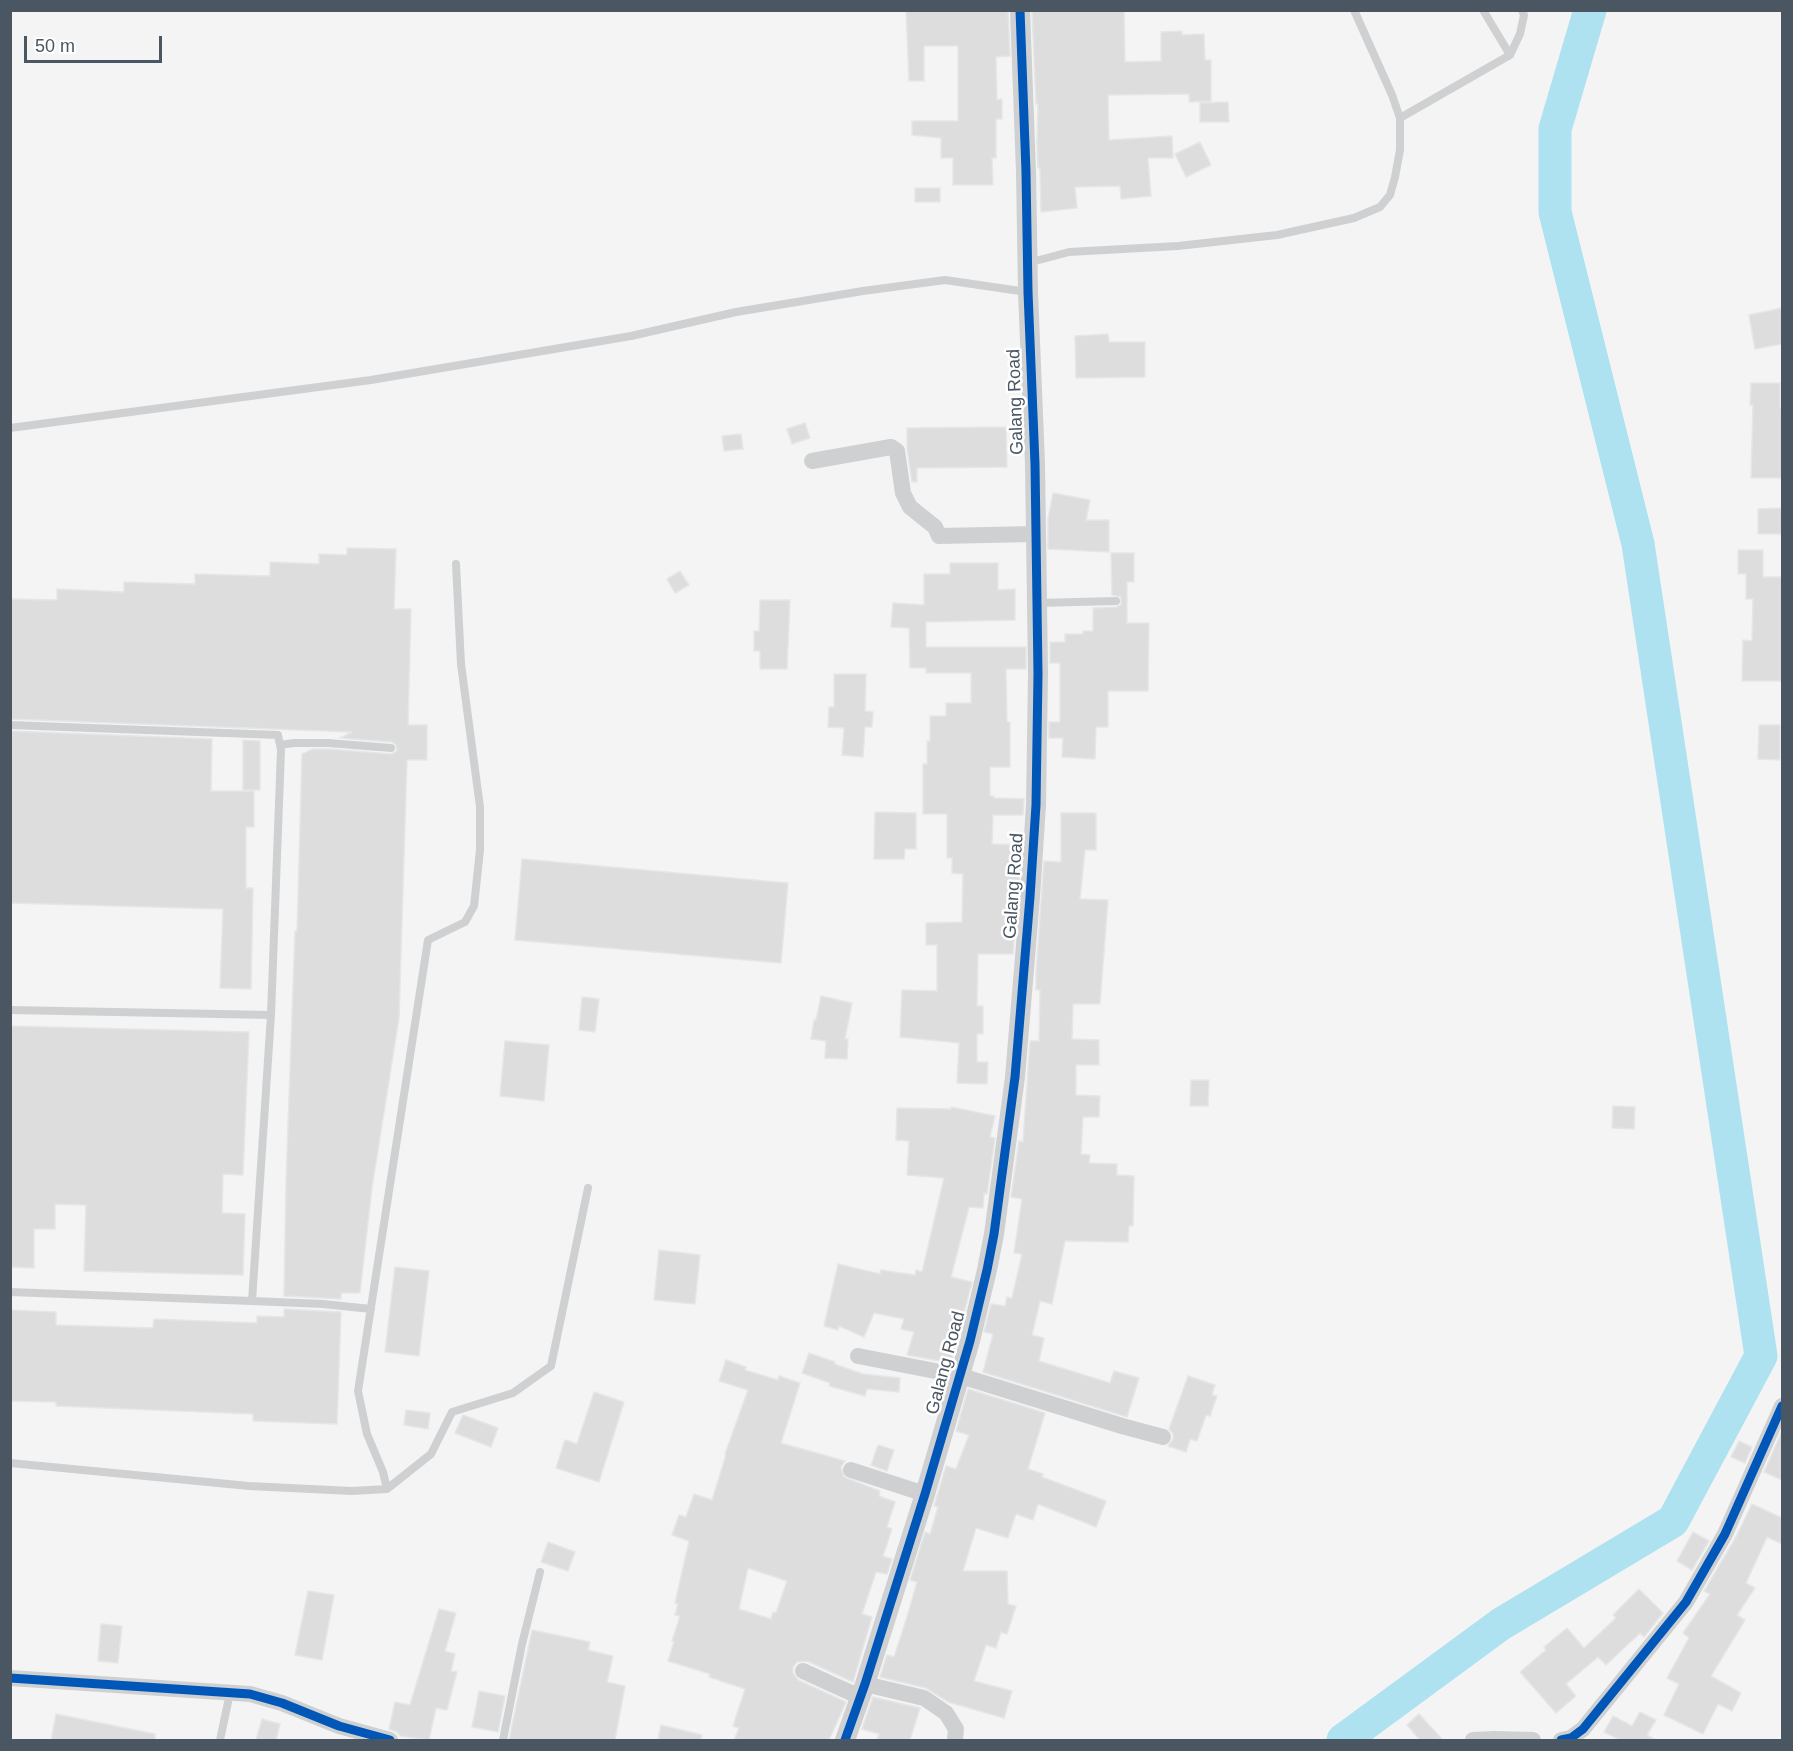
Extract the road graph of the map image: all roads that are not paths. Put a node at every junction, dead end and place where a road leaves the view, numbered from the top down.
1 (1020, 10) edge
2 (1354, 10) edge
3 (1483, 10) edge
4 (1522, 10) edge
5 (1510, 55) junction
6 (1400, 118) junction
7 (1027, 264) junction
8 (1028, 292) junction
9 (10, 428) edge
10 (812, 461) dead end
11 (1035, 534) junction
12 (456, 564) dead end
13 (1116, 601) dead end
14 (1037, 603) junction
15 (10, 725) edge
16 (280, 745) junction
17 (391, 748) dead end
18 (10, 1010) edge
19 (271, 1015) junction
20 (588, 1188) dead end
21 (10, 1292) edge
22 (252, 1301) junction
23 (371, 1309) junction
24 (858, 1356) dead end
25 (961, 1376) junction
26 (1782, 1406) edge
27 (1163, 1437) dead end
28 (10, 1463) edge
29 (851, 1470) dead end
30 (387, 1489) junction
31 (925, 1494) junction
32 (540, 1572) dead end
33 (803, 1671) dead end
34 (10, 1678) edge
35 (863, 1690) junction
36 (230, 1693) junction
37 (220, 1740) edge
38 (390, 1740) edge
39 (503, 1740) edge
40 (845, 1740) edge
41 (955, 1740) edge
42 (1473, 1740) edge
43 (1533, 1740) edge
44 (1561, 1740) edge

1 - 7 street, Galang Road
2 - 6 lane
3 - 5 lane
4 - 5 lane
5 - 6 lane
6 - 7 lane
7 - 8 street, Galang Road
8 - 9 lane
8 - 11 street, Galang Road
10 - 11 street
11 - 14 street, Galang Road
12 - 23 lane
13 - 14 lane
14 - 25 street, Galang Road
15 - 16 lane
16 - 17 lane
16 - 19 lane
18 - 19 lane
19 - 22 lane
20 - 30 lane
21 - 22 lane
22 - 23 lane
23 - 30 lane
24 - 25 street
25 - 27 street
25 - 31 street, Galang Road
26 - 44 street
28 - 30 lane
29 - 31 street
31 - 35 street, Galang Road
32 - 39 lane
33 - 35 street
34 - 36 street
35 - 40 street, Galang Road
35 - 41 street
36 - 37 lane
36 - 38 street
42 - 43 street

